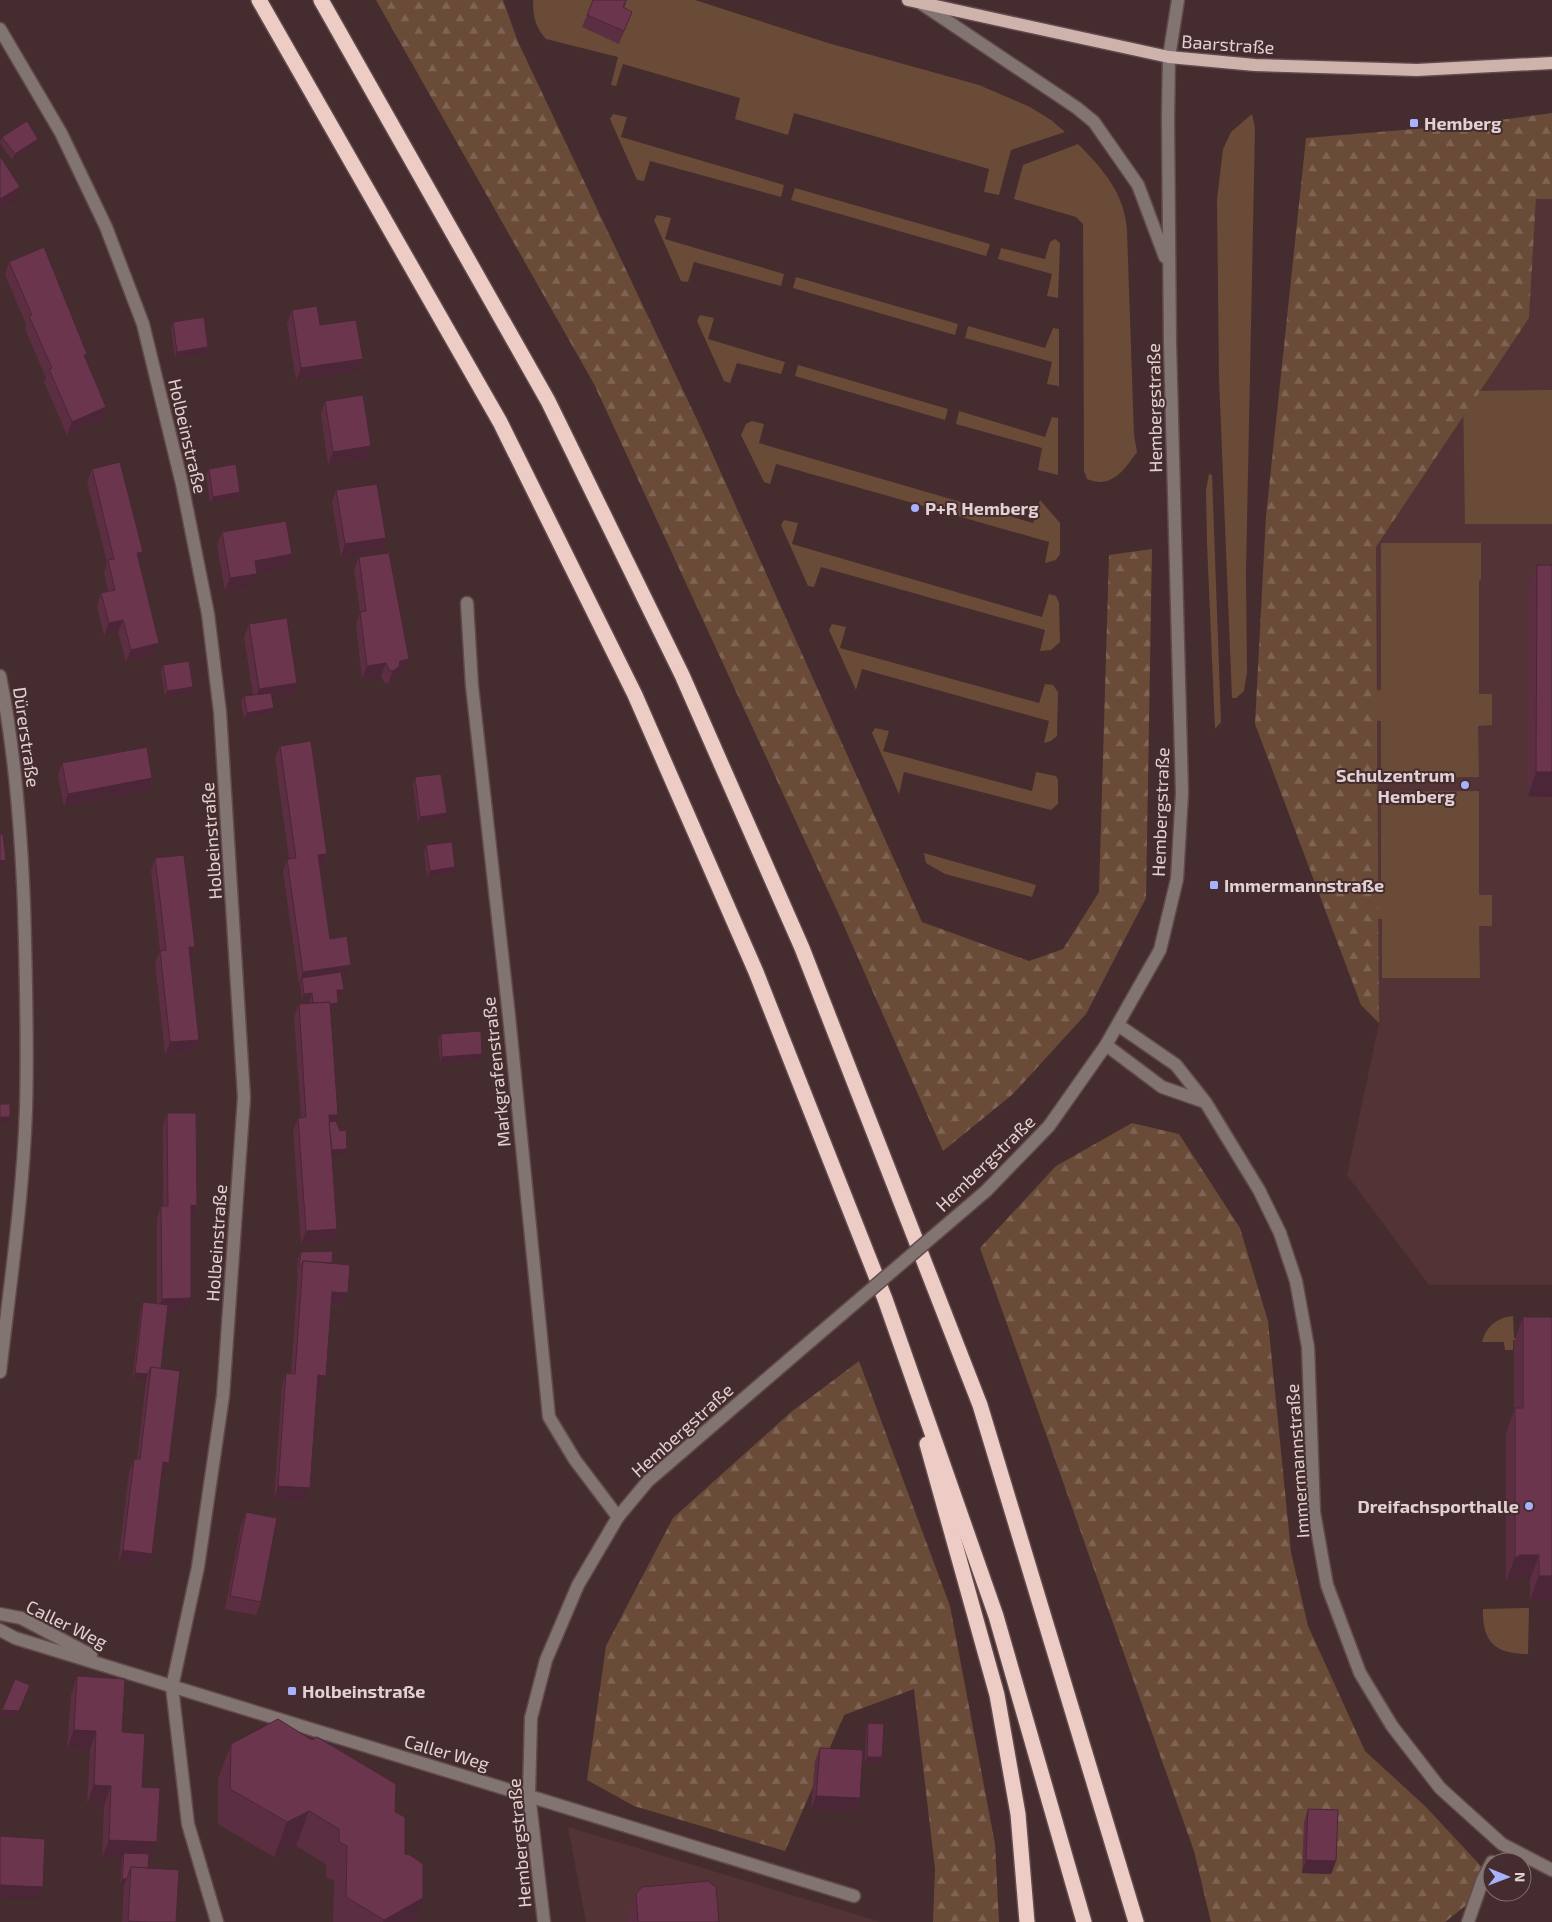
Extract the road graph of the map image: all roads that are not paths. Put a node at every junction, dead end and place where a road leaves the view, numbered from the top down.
1 (259, 0) edge
2 (321, 0) edge
3 (1178, 0) edge
4 (914, 1) edge
5 (0, 29) edge
6 (1169, 57) junction
7 (1552, 64) edge
8 (1169, 266) junction
9 (468, 603) dead end
10 (0, 676) edge
11 (1118, 1025) junction
12 (1106, 1045) junction
13 (1206, 1103) junction
14 (886, 1299) junction
15 (0, 1372) edge
16 (618, 1517) junction
17 (0, 1614) edge
18 (0, 1630) edge
19 (117, 1669) junction
20 (172, 1687) junction
21 (529, 1794) junction
22 (1502, 1844) junction
23 (1498, 1852) edge
24 (1552, 1870) edge
25 (1482, 1882) edge
26 (854, 1896) dead end
27 (218, 1922) edge
28 (544, 1922) edge
29 (1026, 1922) edge
30 (1084, 1922) edge
31 (1136, 1922) edge
32 (1468, 1922) edge

1 - 14 highway
2 - 31 highway
3 - 6 street, Hembergstraße
4 - 6 main road, Baarstraße
4 - 8 street, Hembergstraße
5 - 20 street, Holbeinstraße
6 - 7 main road, Baarstraße
6 - 8 street, Hembergstraße
8 - 11 street, Hembergstraße
9 - 16 street, Markgrafenstraße
10 - 15 street, Dürerstraße
11 - 12 street, Hembergstraße
11 - 13 street, Immermannstraße
12 - 13 street
12 - 16 street, Hembergstraße, bridge
13 - 22 street, Immermannstraße
14 - 29 highway
14 - 30 highway
16 - 21 street, Hembergstraße
17 - 19 street, Caller Weg
18 - 19 street, Caller Weg
19 - 20 street, Caller Weg
20 - 21 street, Caller Weg
20 - 27 street, Holbeinstraße
21 - 26 street, Caller Weg
21 - 28 street, Hembergstraße
22 - 23 street
22 - 24 street, Immermannstraße
25 - 32 street

